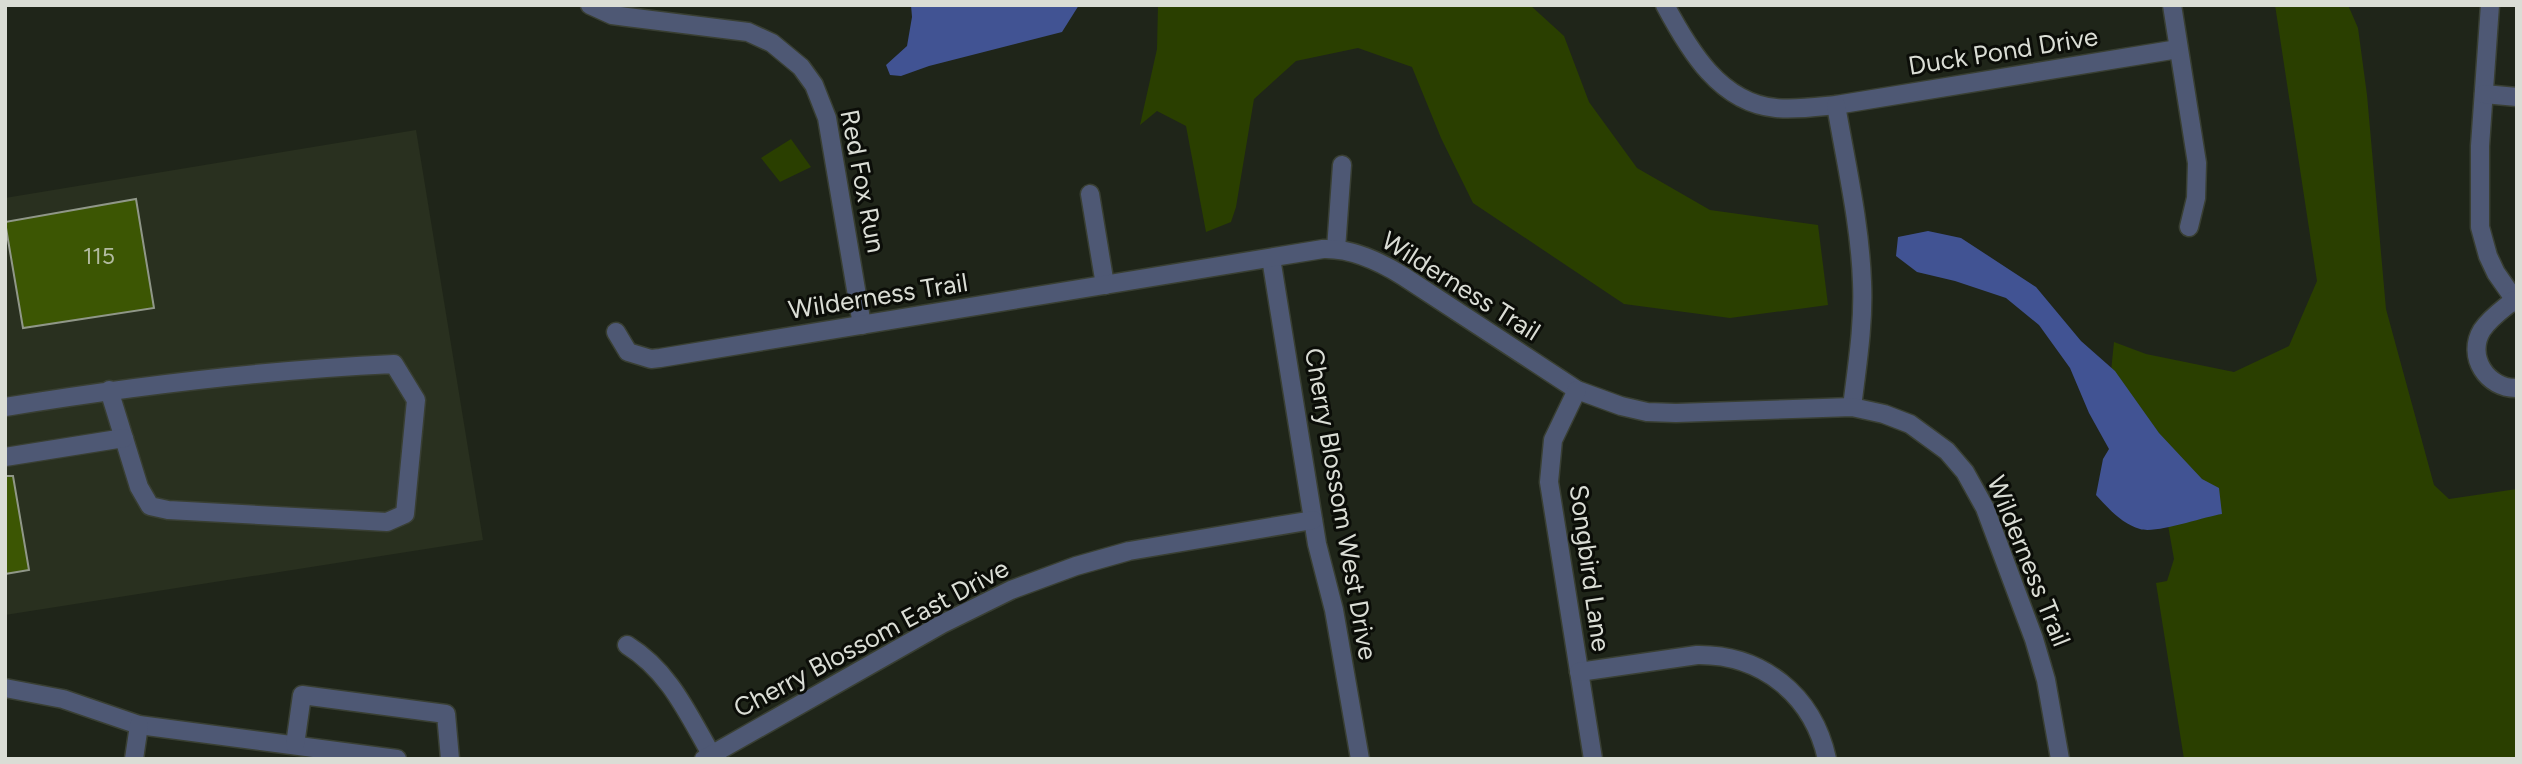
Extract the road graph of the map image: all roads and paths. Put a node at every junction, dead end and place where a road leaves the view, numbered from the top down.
1 (590, 5) edge
2 (1665, 5) edge
3 (2172, 5) edge
4 (2490, 5) edge
5 (2178, 49) junction
6 (2484, 94) junction
7 (2517, 97) edge
8 (1836, 106) junction
9 (1342, 165) dead end
10 (1090, 194) dead end
11 (2189, 227) dead end
12 (1336, 248) junction
13 (1271, 258) junction
14 (1105, 285) junction
15 (2515, 301) edge
16 (862, 325) junction
17 (616, 332) dead end
18 (2517, 388) edge
19 (109, 390) junction
20 (1577, 390) junction
21 (5, 407) edge
22 (1853, 407) junction
23 (124, 438) junction
24 (5, 457) edge
25 (1313, 520) junction
26 (627, 645) dead end
27 (1579, 673) junction
28 (5, 688) edge
29 (139, 725) junction
30 (295, 745) junction
31 (257, 750) edge
32 (707, 756) edge
33 (374, 757) edge
34 (134, 759) edge
35 (397, 759) edge
36 (450, 759) edge
37 (1360, 759) edge
38 (1593, 759) edge
39 (1827, 759) edge
40 (2060, 759) edge

1 - 16 street, Red Fox Run
2 - 8 street, Duck Pond Drive
3 - 5 street
4 - 6 street
5 - 8 street, Duck Pond Drive
5 - 11 street
6 - 7 street
6 - 15 street
8 - 22 street
9 - 12 street
10 - 14 street
12 - 13 street, Wilderness Trail
12 - 20 street, Wilderness Trail
13 - 14 street, Wilderness Trail
13 - 25 street, Cherry Blossom West Drive
14 - 16 street, Wilderness Trail
15 - 18 street
16 - 17 street, Wilderness Trail
19 - 21 street
19 - 23 street
19 - 23 street
20 - 22 street, Wilderness Trail
20 - 27 street, Songbird Lane
22 - 40 street, Wilderness Trail
23 - 24 street
25 - 32 street, Cherry Blossom East Drive
25 - 37 street, Cherry Blossom West Drive
26 - 32 street
27 - 38 street, Songbird Lane
27 - 39 street
28 - 29 street
29 - 31 street
29 - 34 street
30 - 31 street
30 - 33 street
30 - 36 street
33 - 35 street

